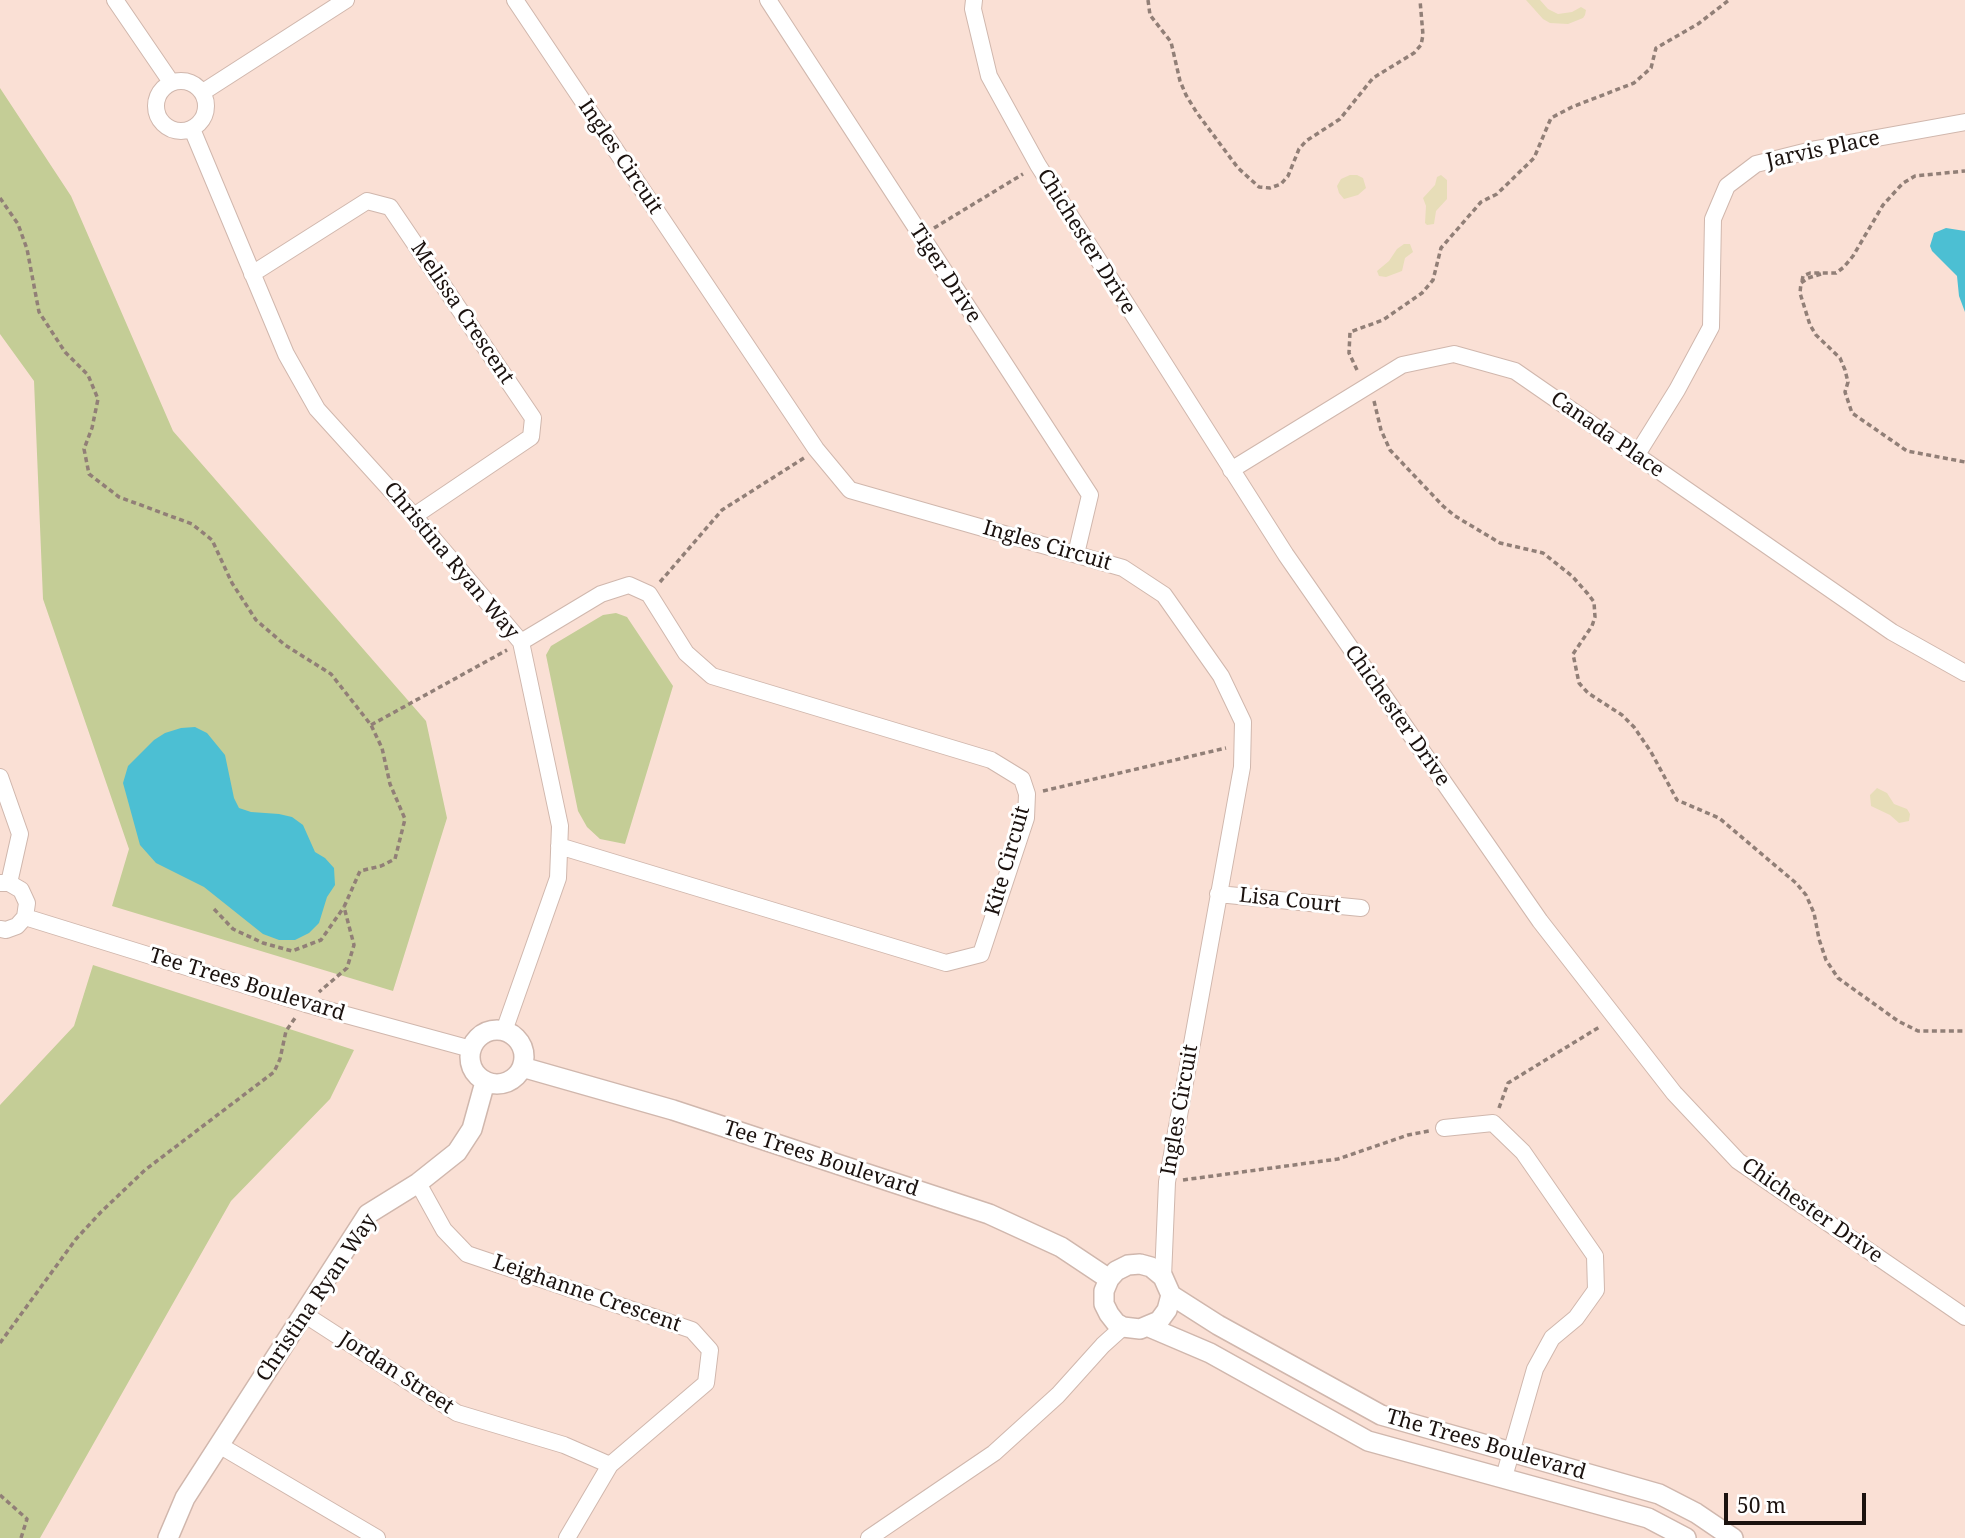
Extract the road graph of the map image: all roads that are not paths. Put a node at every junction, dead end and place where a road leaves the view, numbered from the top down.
1 (116, 0) edge
2 (346, 0) edge
3 (515, 0) edge
4 (768, 0) edge
5 (974, 0) edge
6 (171, 82) junction
7 (203, 92) junction
8 (1965, 122) edge
9 (192, 129) junction
10 (252, 274) junction
11 (1636, 456) junction
12 (1231, 470) junction
13 (414, 516) junction
14 (1076, 554) junction
15 (521, 642) junction
16 (1965, 673) edge
17 (0, 776) edge
18 (559, 846) junction
19 (4, 883) edge
20 (1218, 894) junction
21 (1361, 908) dead end
22 (25, 917) junction
23 (0, 929) edge
24 (503, 1031) junction
25 (471, 1049) junction
26 (522, 1067) junction
27 (485, 1082) junction
28 (1444, 1128) road end
29 (418, 1183) junction
30 (1163, 1277) junction
31 (1109, 1279) junction
32 (1171, 1295) junction
33 (304, 1314) junction
34 (1965, 1317) edge
35 (1123, 1326) junction
36 (1149, 1327) junction
37 (219, 1445) junction
38 (1511, 1453) junction
39 (611, 1465) junction
40 (1504, 1477) junction
41 (168, 1538) edge
42 (377, 1538) edge
43 (567, 1538) edge
44 (869, 1538) edge
45 (1686, 1538) edge
46 (1734, 1538) edge

1 - 6 street
2 - 7 street
3 - 14 street, Ingles Circuit
4 - 14 street, Tiger Drive
5 - 12 street, Chichester Drive
6 - 7 street
6 - 9 street
7 - 9 street
8 - 11 street, Jarvis Place
9 - 10 street, Christina Ryan Way
10 - 13 street, Christina Ryan Way
10 - 13 street, Melissa Crescent
11 - 12 street, Canada Place
11 - 16 street, Canada Place
12 - 34 street, Chichester Drive
13 - 15 street, Christina Ryan Way
14 - 20 street, Ingles Circuit
15 - 18 street, Christina Ryan Way
15 - 18 street, Kite Circuit
17 - 19 street
18 - 24 street, Christina Ryan Way
19 - 22 street
20 - 21 street, Lisa Court
20 - 30 street, Ingles Circuit
22 - 23 street
22 - 25 street, Tee Trees Boulevard
24 - 25 street
24 - 26 street
25 - 27 street
26 - 27 street
26 - 31 street, Tee Trees Boulevard
27 - 29 street, Christina Ryan Way
28 - 38 street
29 - 33 street, Christina Ryan Way
29 - 39 street, Leighanne Crescent
30 - 31 street
30 - 32 street
31 - 35 street
32 - 36 street
32 - 38 street, The Trees Boulevard
33 - 37 street, Christina Ryan Way
33 - 39 street, Jordan Street
35 - 36 street
35 - 44 street
36 - 40 street, The Trees Boulevard
37 - 41 street, Christina Ryan Way
37 - 42 street
38 - 40 street
38 - 46 street, The Trees Boulevard
39 - 43 street, Leighanne Crescent
40 - 45 street, The Trees Boulevard

